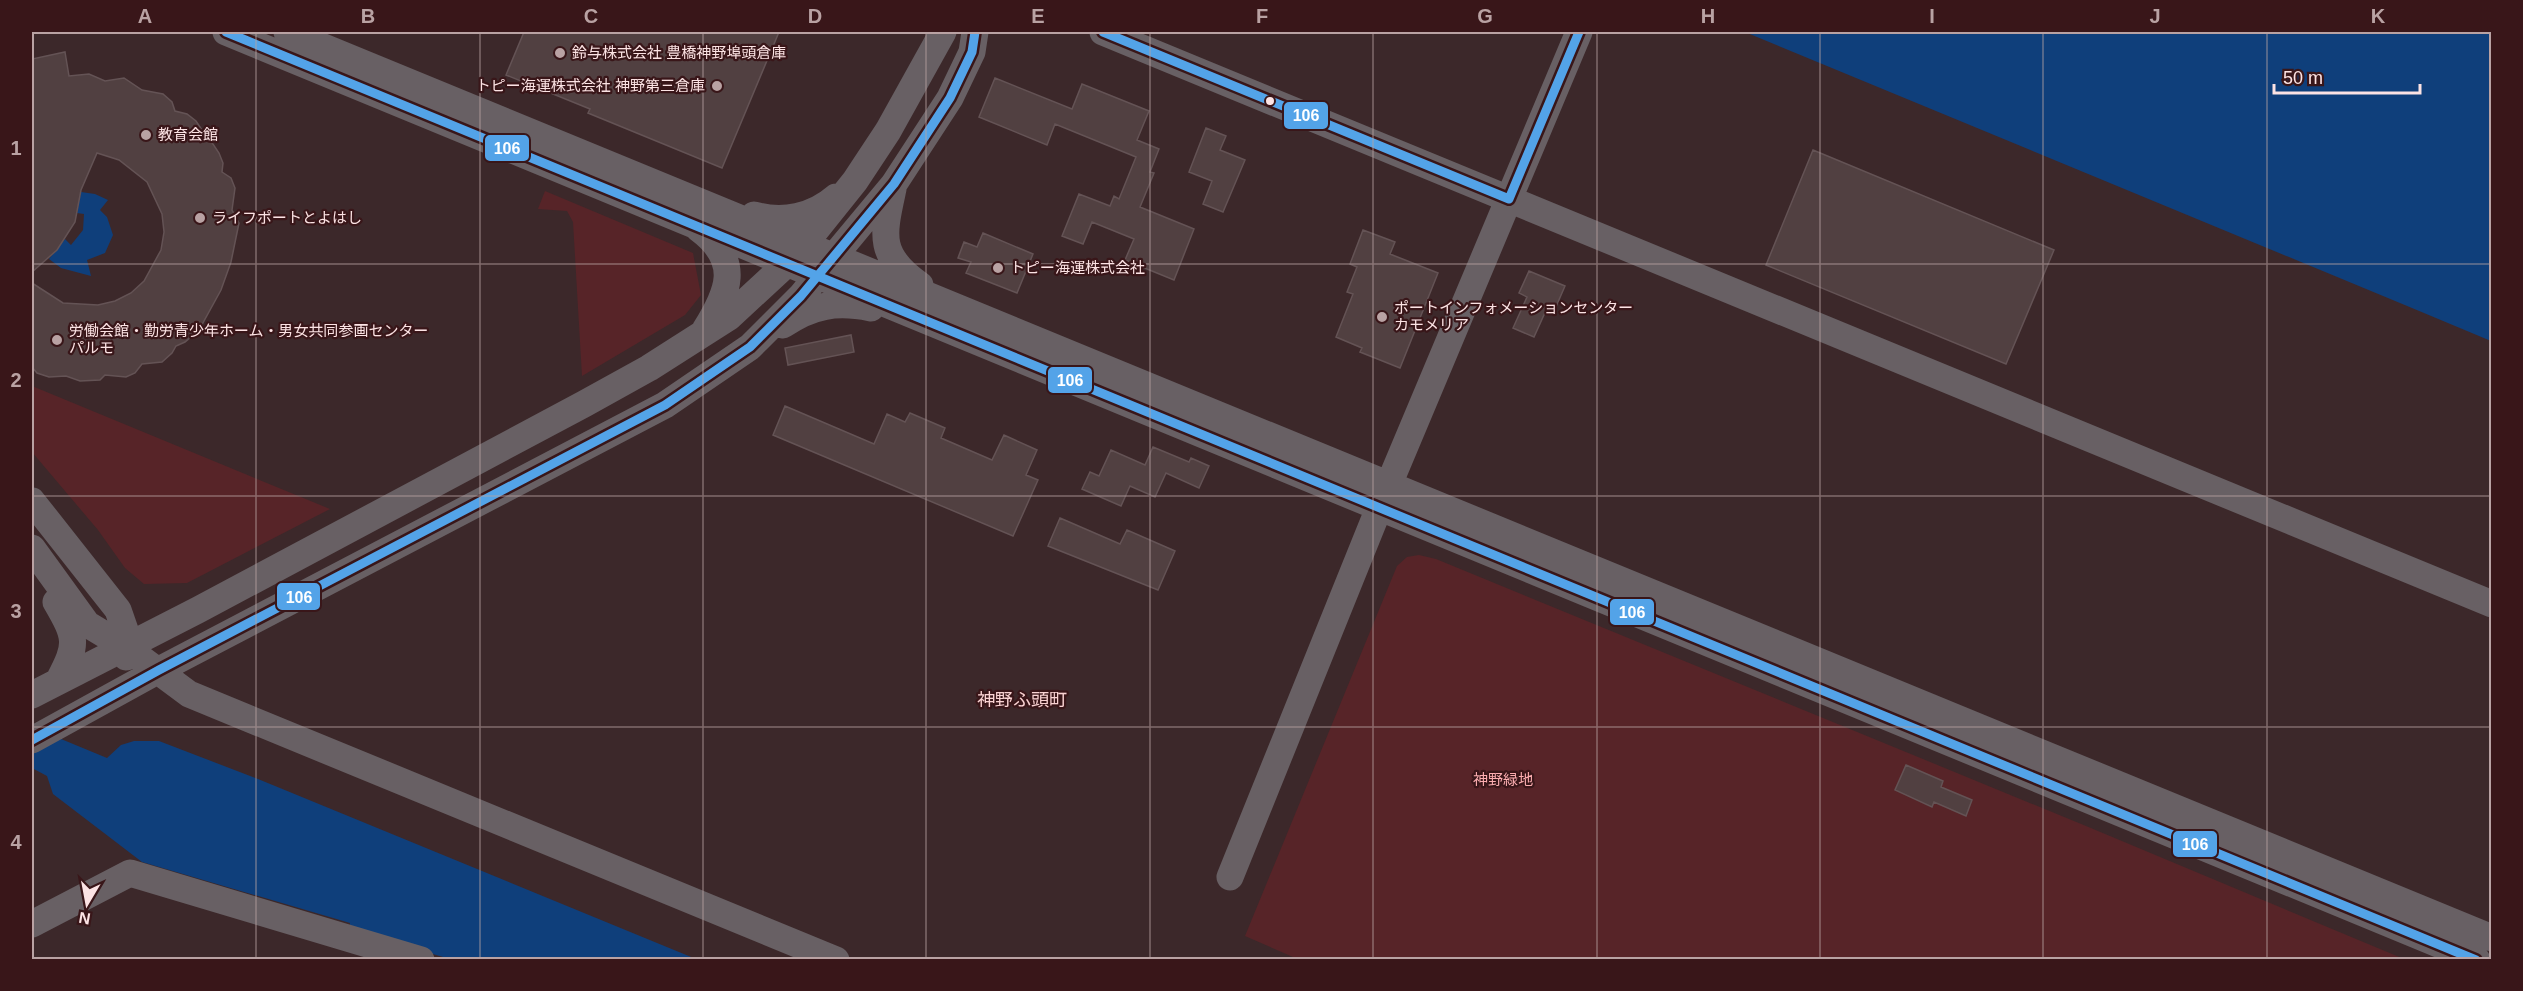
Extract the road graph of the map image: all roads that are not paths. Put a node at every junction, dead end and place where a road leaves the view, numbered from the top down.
1 (226, 32) edge
2 (943, 32) edge
3 (975, 32) edge
4 (1103, 32) edge
5 (1579, 32) edge
6 (292, 39) edge
7 (855, 180) junction
8 (894, 184) junction
9 (1509, 199) junction
10 (692, 210) junction
11 (796, 254) junction
12 (825, 266) junction
13 (934, 311) junction
14 (701, 337) junction
15 (750, 347) junction
16 (1384, 496) junction
17 (32, 501) edge
18 (32, 549) edge
19 (32, 558) edge
20 (2492, 604) edge
21 (214, 641) junction
22 (127, 648) junction
23 (159, 670) junction
24 (59, 680) junction
25 (32, 695) edge
26 (109, 697) junction
27 (32, 740) edge
28 (1230, 877) dead end
29 (32, 924) edge
30 (2492, 938) edge
31 (380, 954) edge
32 (421, 960) edge
33 (836, 960) edge
34 (2477, 960) edge

1 - 6 street
2 - 7 street
3 - 8 street
4 - 9 street
5 - 9 street
6 - 10 street
7 - 10 street
7 - 11 street
8 - 12 street
8 - 13 street
9 - 16 street
9 - 20 street
10 - 11 street
10 - 14 street
11 - 12 street
11 - 14 street
12 - 13 street
12 - 15 street
13 - 15 street
13 - 16 street
14 - 22 street
15 - 21 street
16 - 28 street
16 - 30 street
16 - 34 street
17 - 22 street
18 - 22 street
19 - 24 street
21 - 22 street
21 - 23 street
22 - 23 street
22 - 24 street
22 - 26 street
23 - 26 street
23 - 33 street
24 - 25 street
26 - 27 street
29 - 31 street
31 - 32 street

